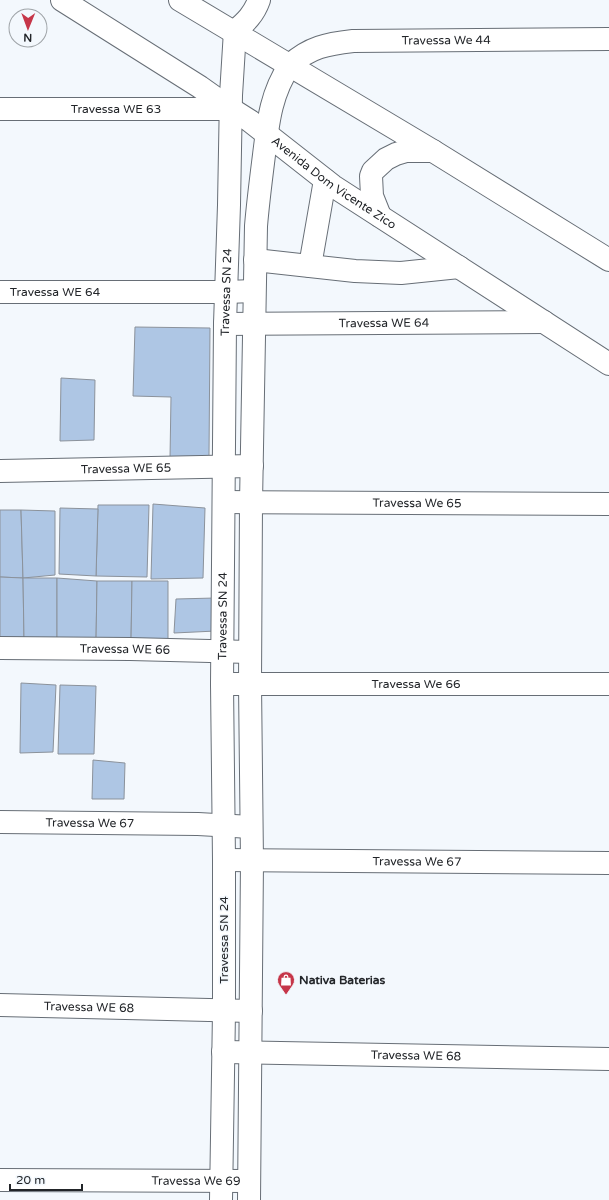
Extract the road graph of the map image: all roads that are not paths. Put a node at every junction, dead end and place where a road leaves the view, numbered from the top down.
1 (62, 0) edge
2 (259, 0) edge
3 (189, 3) edge
4 (235, 32) junction
5 (609, 38) edge
6 (290, 65) junction
7 (0, 109) edge
8 (231, 109) junction
9 (267, 134) junction
10 (433, 150) junction
11 (325, 180) junction
12 (380, 216) junction
13 (605, 252) edge
14 (255, 260) junction
15 (310, 266) junction
16 (460, 267) junction
17 (254, 291) junction
18 (0, 292) edge
19 (226, 292) junction
20 (544, 322) junction
21 (224, 324) junction
22 (254, 324) junction
23 (609, 364) edge
24 (252, 466) junction
25 (224, 467) junction
26 (0, 471) edge
27 (224, 502) junction
28 (251, 503) junction
29 (609, 504) edge
30 (0, 648) edge
31 (223, 652) junction
32 (250, 652) junction
33 (222, 684) junction
34 (250, 684) junction
35 (609, 684) edge
36 (0, 822) edge
37 (223, 826) junction
38 (251, 827) junction
39 (224, 860) junction
40 (252, 860) junction
41 (609, 863) edge
42 (0, 1005) edge
43 (224, 1011) junction
44 (250, 1012) junction
45 (224, 1052) junction
46 (250, 1052) junction
47 (609, 1059) edge
48 (0, 1180) edge
49 (221, 1190) edge
50 (249, 1190) edge

1 - 8 street, Avenida Dom Vicente Zico
2 - 4 street
3 - 4 street
4 - 6 street
4 - 8 street, Travessa SN 24
5 - 6 street, Travessa We 44
6 - 9 street
6 - 10 street
7 - 8 street, Travessa WE 63
8 - 9 street, Avenida Dom Vicente Zico
8 - 19 street, Travessa SN 24
9 - 11 street, Avenida Dom Vicente Zico
9 - 14 street
10 - 12 street
10 - 13 street
11 - 12 street, Avenida Dom Vicente Zico
11 - 15 street
12 - 16 street, Avenida Dom Vicente Zico
14 - 15 street
14 - 17 street
15 - 16 street
16 - 20 street, Avenida Dom Vicente Zico
17 - 19 street, Travessa WE 64
17 - 22 street
18 - 19 street, Travessa WE 64
19 - 21 street, Travessa SN 24
20 - 22 street, Travessa WE 64
20 - 23 street, Avenida Dom Vicente Zico
21 - 22 street, Travessa WE 64
21 - 25 street, Travessa SN 24
22 - 24 street
24 - 25 street, Travessa WE 65
24 - 28 street
25 - 26 street, Travessa WE 65
25 - 27 street, Travessa SN 24
27 - 28 street, Travessa We 65
27 - 31 street, Travessa SN 24
28 - 29 street, Travessa We 65
28 - 32 street
30 - 31 street, Travessa WE 66
31 - 32 street, Travessa WE 66
31 - 33 street, Travessa SN 24
32 - 34 street
33 - 34 street, Travessa We 66
33 - 37 street, Travessa SN 24
34 - 35 street, Travessa We 66
34 - 38 street
36 - 37 street, Travessa We 67
37 - 38 street, Travessa We 67
37 - 39 street, Travessa SN 24
38 - 40 street
39 - 40 street, Travessa We 67
39 - 43 street, Travessa SN 24
40 - 41 street, Travessa We 67
40 - 44 street
42 - 43 street, Travessa WE 68
43 - 44 street, Travessa WE 68
43 - 45 street, Travessa SN 24
44 - 46 street
45 - 46 street, Travessa WE 68
45 - 49 street, Travessa SN 24
46 - 47 street, Travessa WE 68
46 - 50 street
48 - 49 street, Travessa We 69
49 - 50 street, Travessa We 69

